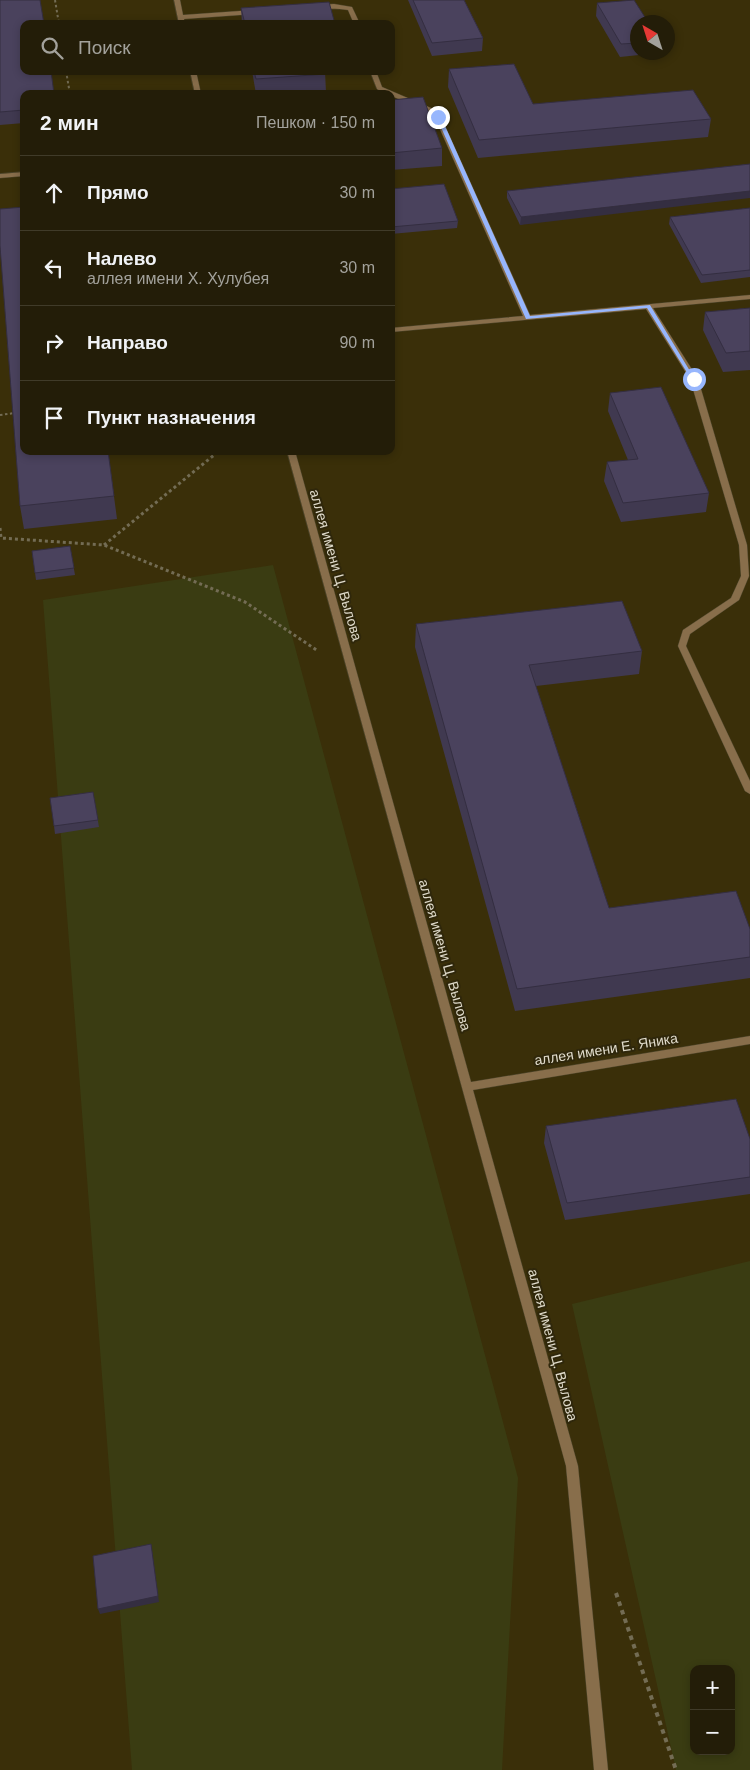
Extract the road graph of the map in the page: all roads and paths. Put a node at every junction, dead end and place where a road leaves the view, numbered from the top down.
1 (55, 0) edge
2 (177, 0) edge
3 (315, 7) edge
4 (258, 11) edge
5 (58, 20) edge
6 (182, 20) edge
7 (355, 20) edge
8 (67, 75) edge
9 (194, 75) edge
10 (374, 75) edge
11 (69, 90) edge
12 (197, 90) edge
13 (383, 90) edge
14 (395, 96) edge
15 (20, 174) edge
16 (0, 176) edge
17 (750, 297) edge
18 (648, 306) junction
19 (528, 318) junction
20 (395, 330) edge
21 (15, 413) edge
22 (0, 415) edge
23 (214, 455) edge
24 (292, 455) edge
25 (0, 528) edge
26 (104, 545) junction
27 (353, 674) junction
28 (750, 791) edge
29 (750, 1040) edge
30 (467, 1087) junction
31 (613, 1586) dead end
32 (601, 1770) edge
33 (676, 1770) edge

1 - 5 path
2 - 6 lane
3 - 7 lane
4 - 6 lane
8 - 11 path
9 - 12 lane
10 - 13 lane
14 - 19 lane
15 - 16 lane
17 - 18 lane
18 - 19 lane
18 - 28 lane
19 - 20 lane
21 - 22 path
23 - 26 path
24 - 27 lane, аллея имени Ц. Вылова
25 - 26 path
26 - 27 path
27 - 30 lane, аллея имени Ц. Вылова
29 - 30 lane, аллея имени Е. Яника
30 - 32 lane, аллея имени Ц. Вылова
31 - 33 path

